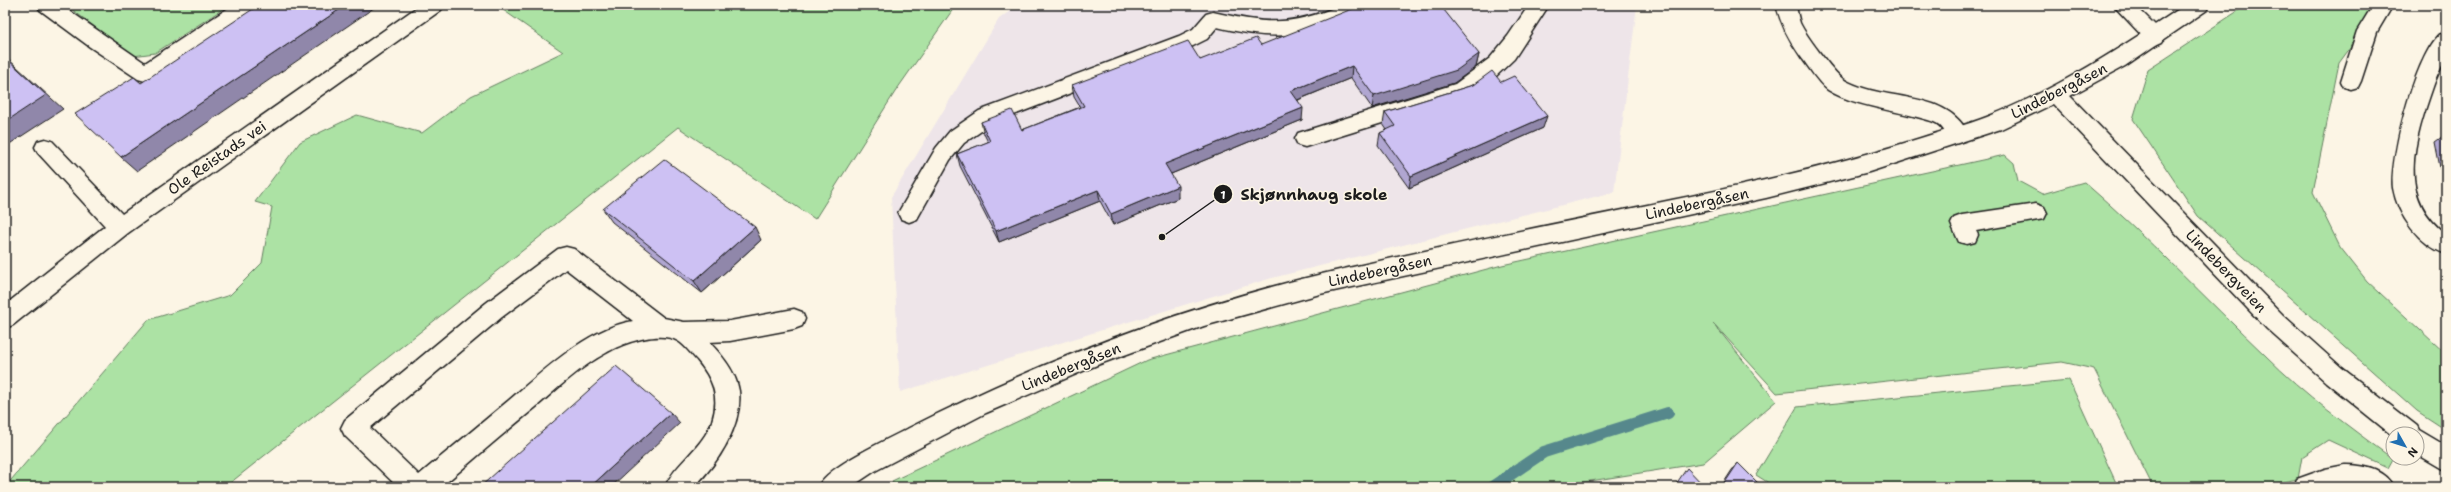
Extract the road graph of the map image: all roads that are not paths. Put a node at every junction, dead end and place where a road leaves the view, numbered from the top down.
1 (47, 5) edge
2 (248, 5) edge
3 (434, 5) edge
4 (1360, 5) edge
5 (1539, 5) edge
6 (1786, 5) edge
7 (2123, 5) edge
8 (2200, 5) edge
9 (2383, 5) edge
10 (1216, 12) edge
11 (2155, 37) junction
12 (2446, 39) edge
13 (2351, 81) dead end
14 (2056, 94) junction
15 (1958, 133) junction
16 (1305, 139) dead end
17 (45, 147) dead end
18 (2036, 212) dead end
19 (909, 213) dead end
20 (120, 227) junction
21 (1967, 235) dead end
22 (2446, 245) edge
23 (5, 318) edge
24 (794, 319) dead end
25 (658, 327) junction
26 (684, 332) junction
27 (2399, 426) edge
28 (2425, 446) edge
29 (2446, 460) edge
30 (415, 487) edge
31 (423, 487) edge
32 (677, 487) edge
33 (830, 487) edge
34 (2306, 487) edge
35 (2382, 487) edge

1 - 2 street
3 - 20 street, Ole Reistads vei
4 - 10 street
5 - 16 street
6 - 15 street
7 - 11 street
8 - 11 street, Lindebergåsen
9 - 13 street
10 - 19 street
11 - 14 street, Lindebergåsen
12 - 22 street
14 - 15 street, Lindebergåsen
14 - 27 street, Lindebergveien
15 - 33 street, Lindebergåsen
17 - 20 street
18 - 21 street
20 - 23 street, Ole Reistads vei
24 - 26 street
25 - 26 street
25 - 30 street
25 - 31 street
26 - 32 street
28 - 29 street
34 - 35 street

